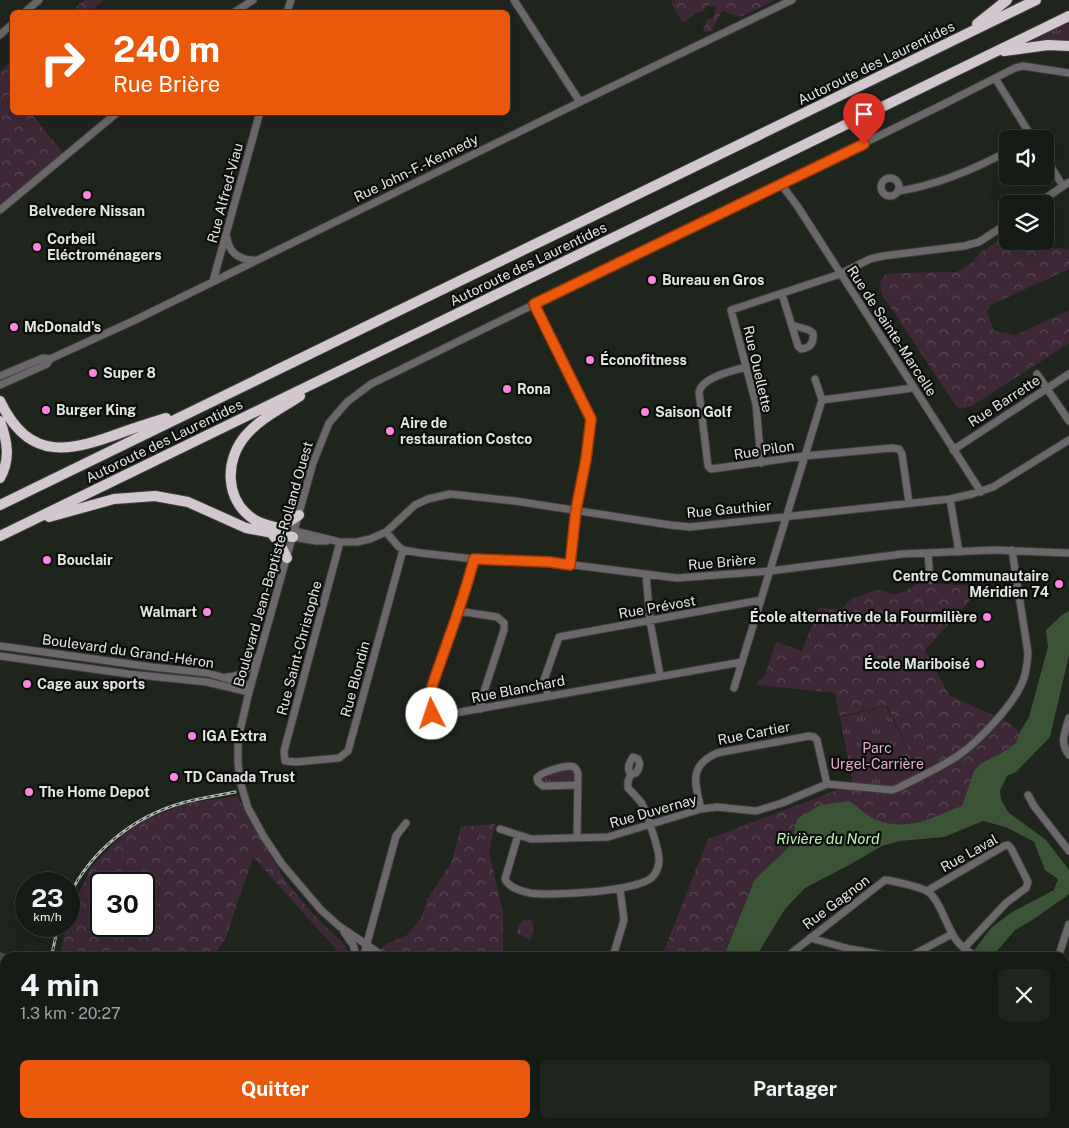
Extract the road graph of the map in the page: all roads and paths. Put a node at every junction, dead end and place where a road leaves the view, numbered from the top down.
1 (40, 0) edge
2 (253, 0) edge
3 (514, 0) edge
4 (792, 0) edge
5 (1007, 0) edge
6 (1036, 0) edge
7 (28, 10) edge
8 (238, 10) edge
9 (1069, 16) edge
10 (10, 26) edge
11 (0, 35) edge
12 (958, 38) junction
13 (1069, 46) edge
14 (995, 52) junction
15 (1069, 73) edge
16 (995, 78) junction
17 (580, 102) junction
18 (114, 115) edge
19 (259, 115) edge
20 (1027, 130) edge
21 (999, 155) edge
22 (1054, 169) edge
23 (781, 184) junction
24 (1066, 184) edge
25 (899, 191) dead end
26 (1050, 195) edge
27 (17, 196) junction
28 (0, 210) edge
29 (0, 214) edge
30 (999, 229) edge
31 (226, 235) junction
32 (256, 260) junction
33 (840, 274) junction
34 (213, 281) junction
35 (782, 294) junction
36 (534, 304) junction
37 (792, 325) dead end
38 (50, 359) junction
39 (746, 367) junction
40 (339, 371) junction
41 (1037, 374) dead end
42 (1069, 374) edge
43 (0, 376) edge
44 (815, 379) dead end
45 (0, 385) edge
46 (913, 388) junction
47 (1047, 389) junction
48 (822, 400) junction
49 (0, 401) edge
50 (205, 405) junction
51 (0, 421) edge
52 (1069, 421) edge
53 (1069, 440) edge
54 (953, 450) junction
55 (804, 456) junction
56 (761, 463) junction
57 (0, 478) edge
58 (980, 492) junction
59 (950, 498) junction
60 (909, 503) junction
61 (0, 505) edge
62 (576, 510) junction
63 (299, 515) junction
64 (786, 517) junction
65 (25, 524) junction
66 (276, 531) junction
67 (386, 532) junction
68 (294, 534) junction
69 (0, 536) edge
70 (340, 542) junction
71 (403, 550) junction
72 (1012, 550) junction
73 (959, 552) junction
74 (928, 553) junction
75 (1069, 553) edge
76 (287, 558) junction
77 (474, 559) junction
78 (570, 565) junction
79 (770, 571) junction
80 (646, 574) junction
81 (930, 580) dead end
82 (761, 600) junction
83 (458, 611) junction
84 (650, 621) junction
85 (2, 646) edge
86 (260, 652) junction
87 (0, 656) edge
88 (742, 662) junction
89 (660, 675) junction
90 (222, 676) junction
91 (734, 688) dead end
92 (250, 689) junction
93 (548, 696) junction
94 (481, 709) junction
95 (1069, 718) edge
96 (1069, 755) edge
97 (285, 761) joint
98 (631, 774) dead end
99 (827, 784) junction
100 (578, 785) junction
101 (1028, 795) dead end
102 (701, 809) junction
103 (406, 823) dead end
104 (650, 826) junction
105 (500, 829) dead end
106 (518, 835) junction
107 (577, 838) junction
108 (1069, 851) edge
109 (620, 889) junction
110 (927, 891) junction
111 (1069, 924) edge
112 (339, 926) junction
113 (952, 934) junction
114 (810, 938) junction
115 (367, 945) junction
116 (966, 950) junction
117 (355, 952) edge
118 (365, 952) edge
119 (377, 952) edge
120 (614, 952) edge
121 (792, 952) edge
122 (867, 952) edge
123 (918, 952) edge
124 (969, 952) edge
125 (1060, 952) edge

1 - 7 street
2 - 8 street
3 - 17 street
4 - 17 street, Rue John-F.-Kennedy
5 - 12 highway
6 - 12 highway, Autoroute des Laurentides
9 - 14 highway, Autoroute des Laurentides
10 - 11 street
12 - 50 highway, Autoroute des Laurentides
13 - 14 highway
14 - 40 highway, Autoroute des Laurentides
15 - 16 street, Boulevard Jean-Baptiste-Rolland Ouest
16 - 20 street
16 - 23 street, Boulevard Jean-Baptiste-Rolland Ouest
17 - 32 street, Rue John-F.-Kennedy
18 - 27 street
19 - 31 street, Rue Alfred-Viau
21 - 25 street
22 - 24 street
23 - 33 street, Rue de Sainte-Marcelle
23 - 36 street, Boulevard Jean-Baptiste-Rolland Ouest
24 - 26 street
27 - 28 street
27 - 29 street
30 - 33 street
31 - 32 street
31 - 34 street, Rue Alfred-Viau
32 - 34 street, Rue John-F.-Kennedy
33 - 35 street
33 - 46 street, Rue de Sainte-Marcelle
34 - 38 street, Rue John-F.-Kennedy
35 - 37 street
35 - 39 street, Rue Ouellette
36 - 62 street
36 - 63 street, Boulevard Jean-Baptiste-Rolland Ouest
38 - 43 street, Rue John-F.-Kennedy
38 - 45 street, Rue John-F.-Kennedy
39 - 56 street, Rue Ouellette
39 - 56 street, Rue Pilon
40 - 65 highway, Autoroute des Laurentides
40 - 66 highway
41 - 47 street
42 - 47 street, Rue Barrette
44 - 48 street
46 - 48 street
46 - 54 street, Rue de Sainte-Marcelle
47 - 52 street
47 - 54 street, Rue Barrette
48 - 55 street
49 - 50 highway
50 - 61 highway, Autoroute des Laurentides
51 - 57 highway
53 - 58 street, Rue Gauthier
54 - 58 street, Rue de Sainte-Marcelle
55 - 56 street, Rue Pilon
55 - 60 street, Rue Pilon
55 - 64 street
58 - 59 street, Rue Gauthier
59 - 60 street, Rue Gauthier
59 - 73 street
60 - 64 street, Rue Gauthier
62 - 64 street, Rue Gauthier
62 - 67 street, Rue Gauthier
62 - 78 street
63 - 66 highway
63 - 68 street, Boulevard Jean-Baptiste-Rolland Ouest
64 - 79 street
65 - 66 highway
65 - 69 highway, Autoroute des Laurentides
66 - 68 highway
66 - 76 highway
67 - 70 street, Rue Gauthier
67 - 71 street
68 - 70 street, Rue Gauthier
68 - 76 street, Boulevard Jean-Baptiste-Rolland Ouest
70 - 97 street, Rue Saint-Christophe
71 - 77 street, Rue Brière
71 - 97 street, Rue Blondin
72 - 73 street, Rue Brière
72 - 75 street, Rue Brière
72 - 99 street, Rue Duvernay
73 - 74 street, Rue Brière
74 - 79 street, Rue Brière
74 - 81 street
76 - 86 street, Boulevard Jean-Baptiste-Rolland Ouest
77 - 78 street, Rue Brière
77 - 83 street, Rue Blanchard
78 - 80 street, Rue Brière
79 - 80 street, Rue Brière
79 - 82 street
80 - 84 street
82 - 84 street, Rue Prévost
82 - 88 street
83 - 94 street
83 - 94 street, Rue Blanchard
84 - 89 street
84 - 93 street, Rue Prévost
85 - 87 street
85 - 90 street, Boulevard du Grand-Héron
86 - 90 street
86 - 92 street, Boulevard Jean-Baptiste-Rolland Ouest
87 - 92 street, Boulevard du Grand-Héron
88 - 89 street, Rue Blanchard
88 - 91 street
89 - 93 street, Rue Blanchard
90 - 92 street, Boulevard du Grand-Héron
92 - 112 street, Boulevard Jean-Baptiste-Rolland Ouest
93 - 94 street, Rue Blanchard
95 - 96 street
98 - 104 street
99 - 102 street, Rue Duvernay
99 - 102 street, Rue Cartier
100 - 100 street
100 - 107 street
101 - 108 street
102 - 104 street, Rue Duvernay
103 - 115 street
104 - 107 street, Rue Duvernay
104 - 109 street
105 - 106 street, Rue Duvernay
106 - 107 street, Rue Duvernay
106 - 109 street
109 - 120 street
110 - 113 street
110 - 114 street, Rue Gagnon
110 - 116 street, Rue Laval
111 - 125 street
112 - 115 street, Boulevard Jean-Baptiste-Rolland Ouest
112 - 117 street
113 - 116 street
113 - 123 street
114 - 121 street, Rue Gagnon
114 - 122 street
115 - 118 street
115 - 119 street, Boulevard Jean-Baptiste-Rolland Ouest
116 - 124 street

